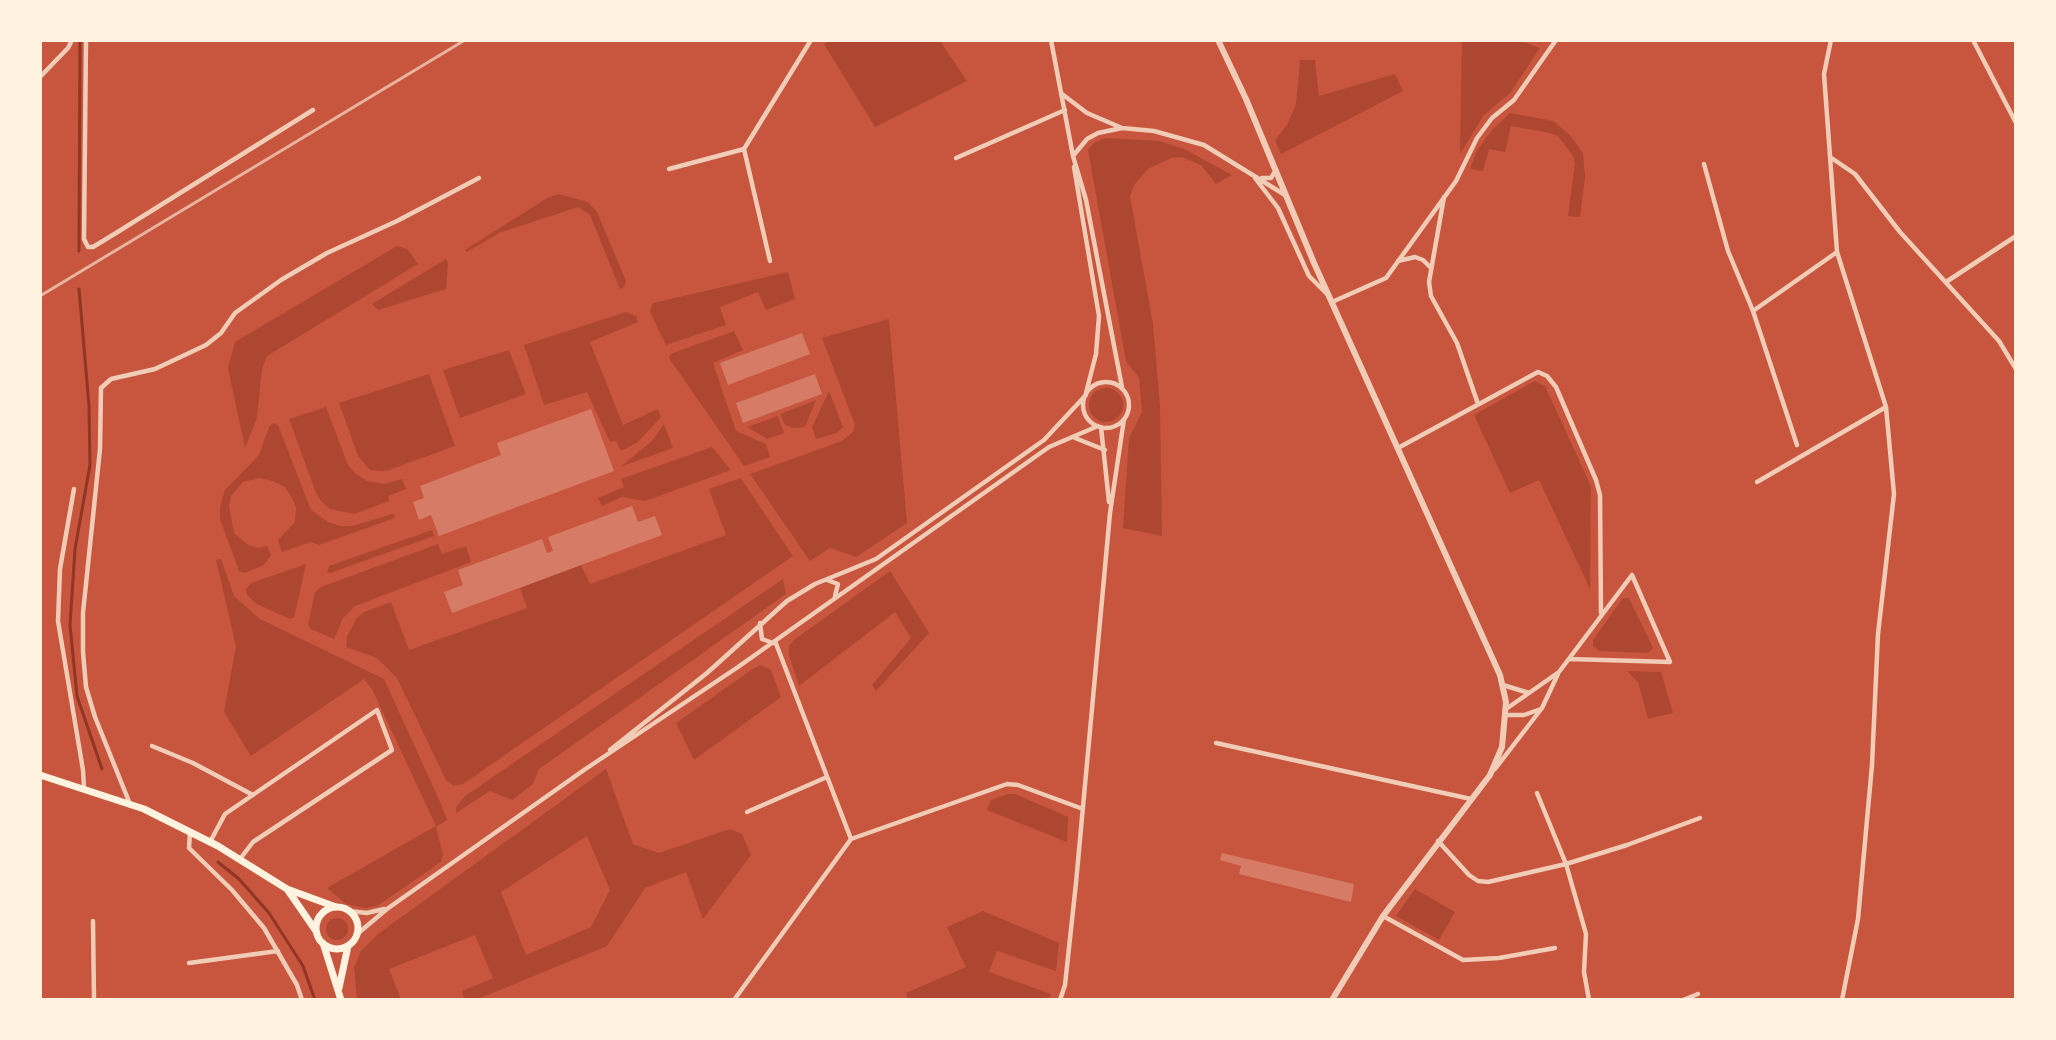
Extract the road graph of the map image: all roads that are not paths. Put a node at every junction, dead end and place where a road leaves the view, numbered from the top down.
1 (811, 40) edge
2 (1051, 40) edge
3 (1218, 40) edge
4 (1556, 40) edge
5 (1831, 40) edge
6 (1973, 40) edge
7 (72, 42) edge
8 (86, 42) edge
9 (40, 76) edge
10 (1061, 93) junction
11 (313, 110) dead end
12 (1065, 110) junction
13 (2016, 123) edge
14 (1122, 128) junction
15 (744, 149) junction
16 (1073, 156) junction
17 (1830, 157) junction
18 (956, 158) dead end
19 (1704, 164) dead end
20 (669, 169) dead end
21 (1276, 169) junction
22 (1254, 176) junction
23 (479, 178) dead end
24 (1445, 194) junction
25 (1286, 195) junction
26 (1289, 203) junction
27 (1278, 208) junction
28 (2016, 236) edge
29 (1837, 252) junction
30 (770, 261) dead end
31 (1398, 261) junction
32 (1431, 268) junction
33 (1946, 282) junction
34 (1331, 299) junction
35 (1753, 311) junction
36 (2016, 369) edge
37 (1122, 387) junction
38 (1086, 394) junction
39 (1478, 404) junction
40 (1886, 408) junction
41 (1125, 419) junction
42 (1100, 427) junction
43 (1074, 438) junction
44 (1797, 445) dead end
45 (1398, 448) junction
46 (1105, 450) junction
47 (1757, 482) dead end
48 (74, 489) dead end
49 (1110, 513) junction
50 (826, 580) junction
51 (832, 600) junction
52 (1601, 613) junction
53 (760, 623) junction
54 (774, 642) junction
55 (1569, 659) junction
56 (1559, 672) junction
57 (1503, 685) junction
58 (1529, 693) junction
59 (1542, 708) junction
60 (1506, 712) junction
61 (1216, 743) dead end
62 (152, 746) dead end
63 (584, 770) junction
64 (40, 775) edge
65 (1490, 775) junction
66 (826, 777) junction
67 (84, 788) junction
68 (1538, 793) dead end
69 (253, 795) junction
70 (1471, 799) junction
71 (130, 804) junction
72 (1083, 809) junction
73 (747, 812) dead end
74 (1700, 818) dead end
75 (190, 832) junction
76 (851, 839) junction
77 (1438, 841) junction
78 (210, 842) junction
79 (240, 860) junction
80 (1566, 864) junction
81 (286, 889) junction
82 (336, 907) junction
83 (387, 909) junction
84 (349, 911) junction
85 (1383, 916) junction
86 (93, 921) dead end
87 (316, 931) junction
88 (356, 935) junction
89 (323, 943) junction
90 (348, 946) junction
91 (1555, 948) dead end
92 (278, 951) junction
93 (189, 963) dead end
94 (339, 990) junction
95 (1698, 994) dead end
96 (94, 999) edge
97 (302, 999) edge
98 (341, 999) edge
99 (734, 999) edge
100 (1060, 999) edge
101 (1332, 999) edge
102 (1589, 999) edge
103 (1683, 999) edge
104 (1842, 999) edge

1 - 15 street
2 - 10 street
3 - 21 street
4 - 24 street
5 - 17 street
6 - 13 street
7 - 8 street
7 - 9 street
8 - 11 street
10 - 12 street
10 - 14 street
12 - 16 street
12 - 18 street
14 - 16 street
14 - 22 street
15 - 20 street
15 - 30 street
16 - 37 street
16 - 38 street
17 - 29 street
17 - 33 street
19 - 35 street
21 - 22 street
21 - 25 street
22 - 25 street
22 - 27 street
23 - 71 street
24 - 31 street
24 - 32 street
25 - 26 street
26 - 27 street
26 - 34 street
27 - 34 street
28 - 33 street
29 - 35 street
29 - 40 street
31 - 32 street
31 - 34 street
32 - 39 street
33 - 36 street
34 - 45 street
35 - 44 street
37 - 38 street
37 - 41 street
38 - 42 street
38 - 50 street
39 - 45 street
39 - 52 street
40 - 47 street
40 - 104 street
41 - 42 street
41 - 49 street
42 - 43 street
42 - 46 street
43 - 46 street
43 - 51 street
45 - 57 street
46 - 49 street
48 - 67 street
49 - 72 street
50 - 51 street
50 - 53 street
51 - 54 street
52 - 55 street
52 - 55 street
53 - 54 street
53 - 63 street
54 - 63 street
54 - 66 street
55 - 56 street
56 - 58 street
56 - 59 street
57 - 58 street
57 - 60 street
58 - 60 street
59 - 60 street
59 - 65 street
60 - 65 street
61 - 70 street
62 - 69 street
63 - 83 street
64 - 67 main road
65 - 70 street
66 - 73 street
66 - 76 street
67 - 71 main road
68 - 80 street
69 - 78 street
69 - 79 street
70 - 77 street
71 - 75 main road
72 - 76 street
72 - 100 street
74 - 80 street
75 - 78 main road
75 - 92 street
76 - 99 street
77 - 80 street
77 - 85 street
78 - 79 main road
79 - 81 main road
80 - 102 street
81 - 82 main road
81 - 87 main road
82 - 84 main road
82 - 87 main road
83 - 84 street
83 - 88 street
84 - 88 main road
85 - 91 street
85 - 101 street
86 - 96 street
87 - 89 main road
88 - 90 main road
89 - 90 main road
89 - 94 main road
90 - 94 main road
92 - 93 street
92 - 97 street
94 - 98 main road
95 - 103 street

